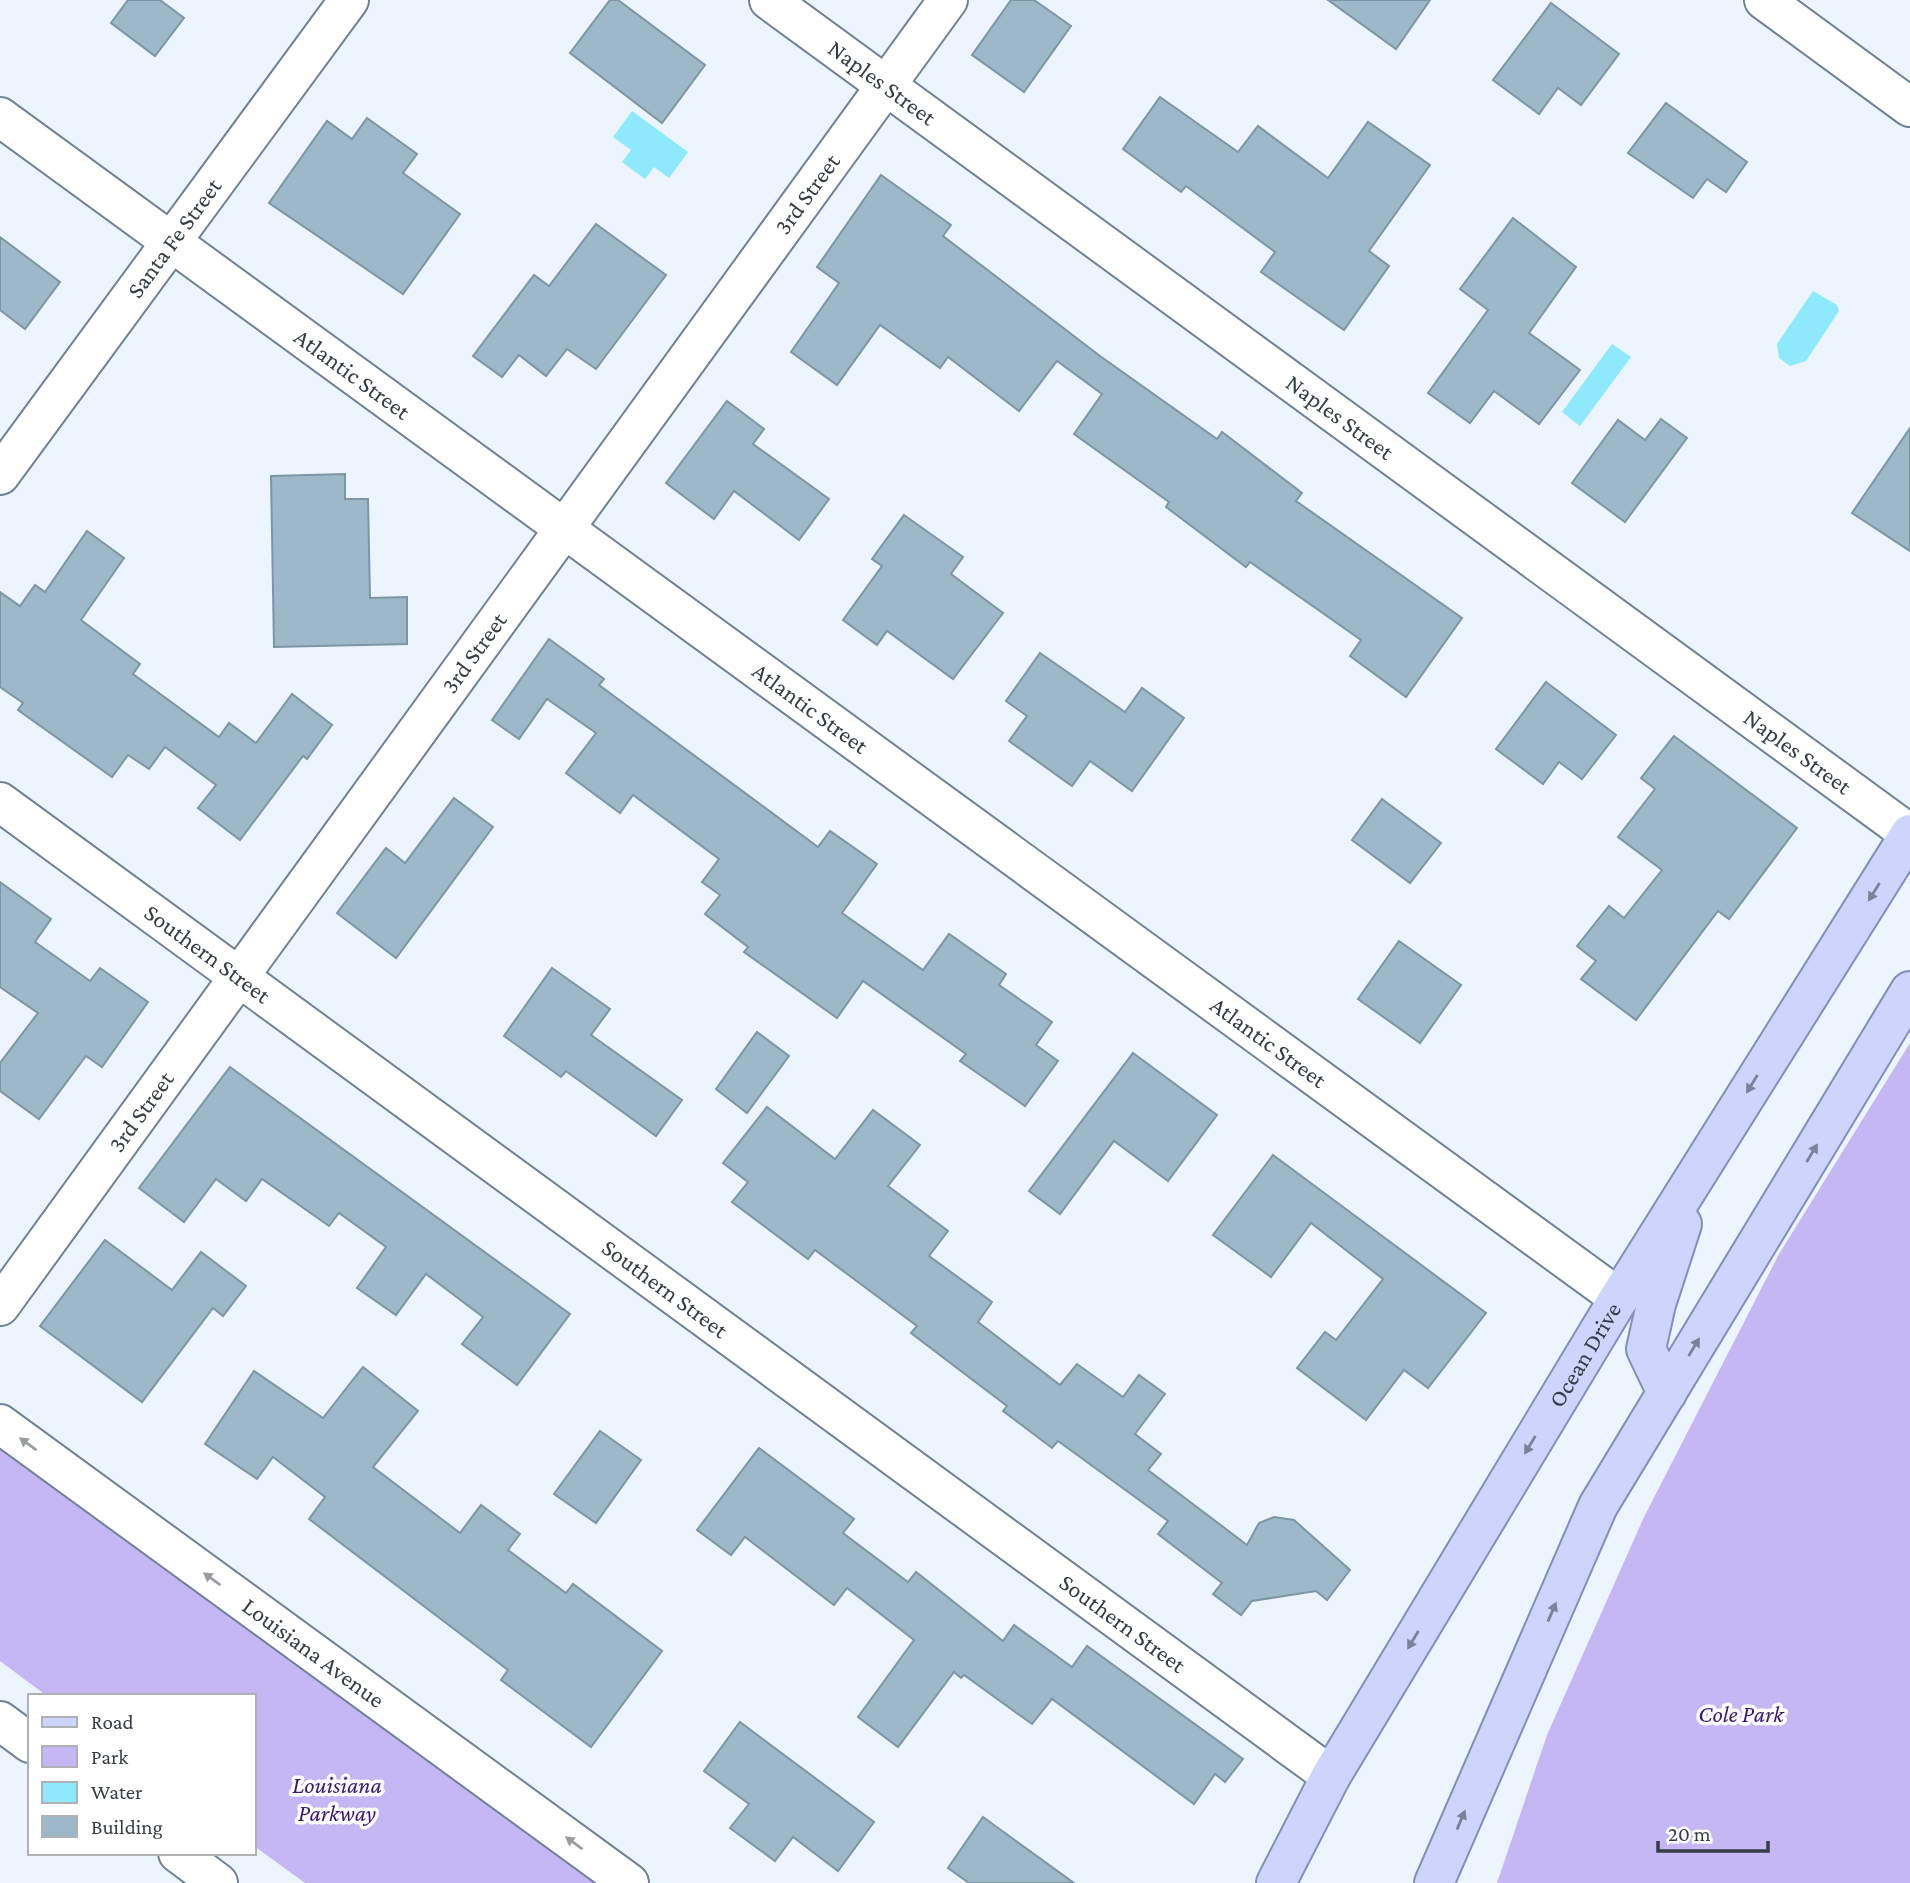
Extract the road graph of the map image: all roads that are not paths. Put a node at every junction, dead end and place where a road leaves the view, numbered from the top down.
1 (349, 0) edge
2 (769, 0) edge
3 (948, 0) edge
4 (1764, 0) edge
5 (886, 85) junction
6 (1910, 107) edge
7 (0, 117) edge
8 (171, 242) junction
9 (0, 475) edge
10 (564, 528) junction
11 (0, 802) edge
12 (1910, 834) edge
13 (239, 977) junction
14 (1910, 991) edge
15 (1701, 1166) junction
16 (1619, 1298) junction
17 (0, 1306) edge
18 (1667, 1393) junction
19 (0, 1424) edge
20 (0, 1721) edge
21 (28, 1742) edge
22 (1331, 1776) junction
23 (181, 1855) edge
24 (218, 1883) edge
25 (629, 1883) edge
26 (1276, 1883) edge
27 (1434, 1883) edge

1 - 8 street, Santa Fe Street
2 - 5 street, Naples Street
3 - 5 street, 3rd Street
4 - 6 street
5 - 10 street, 3rd Street
5 - 12 street, Naples Street
7 - 8 street, Atlantic Street
8 - 9 street, Santa Fe Street
8 - 10 street, Atlantic Street
10 - 13 street, 3rd Street
10 - 16 street, Atlantic Street
11 - 13 street, Southern Street
12 -> 15 main road, Ocean Drive
13 - 17 street, 3rd Street
13 - 22 street, Southern Street
18 -> 14 main road
15 - 16 main road, Ocean Drive
15 - 18 main road
16 -> 22 main road, Ocean Drive
27 -> 18 main road
25 -> 19 street, Louisiana Avenue
20 - 21 street
22 - 26 main road, Ocean Drive
23 - 24 street

